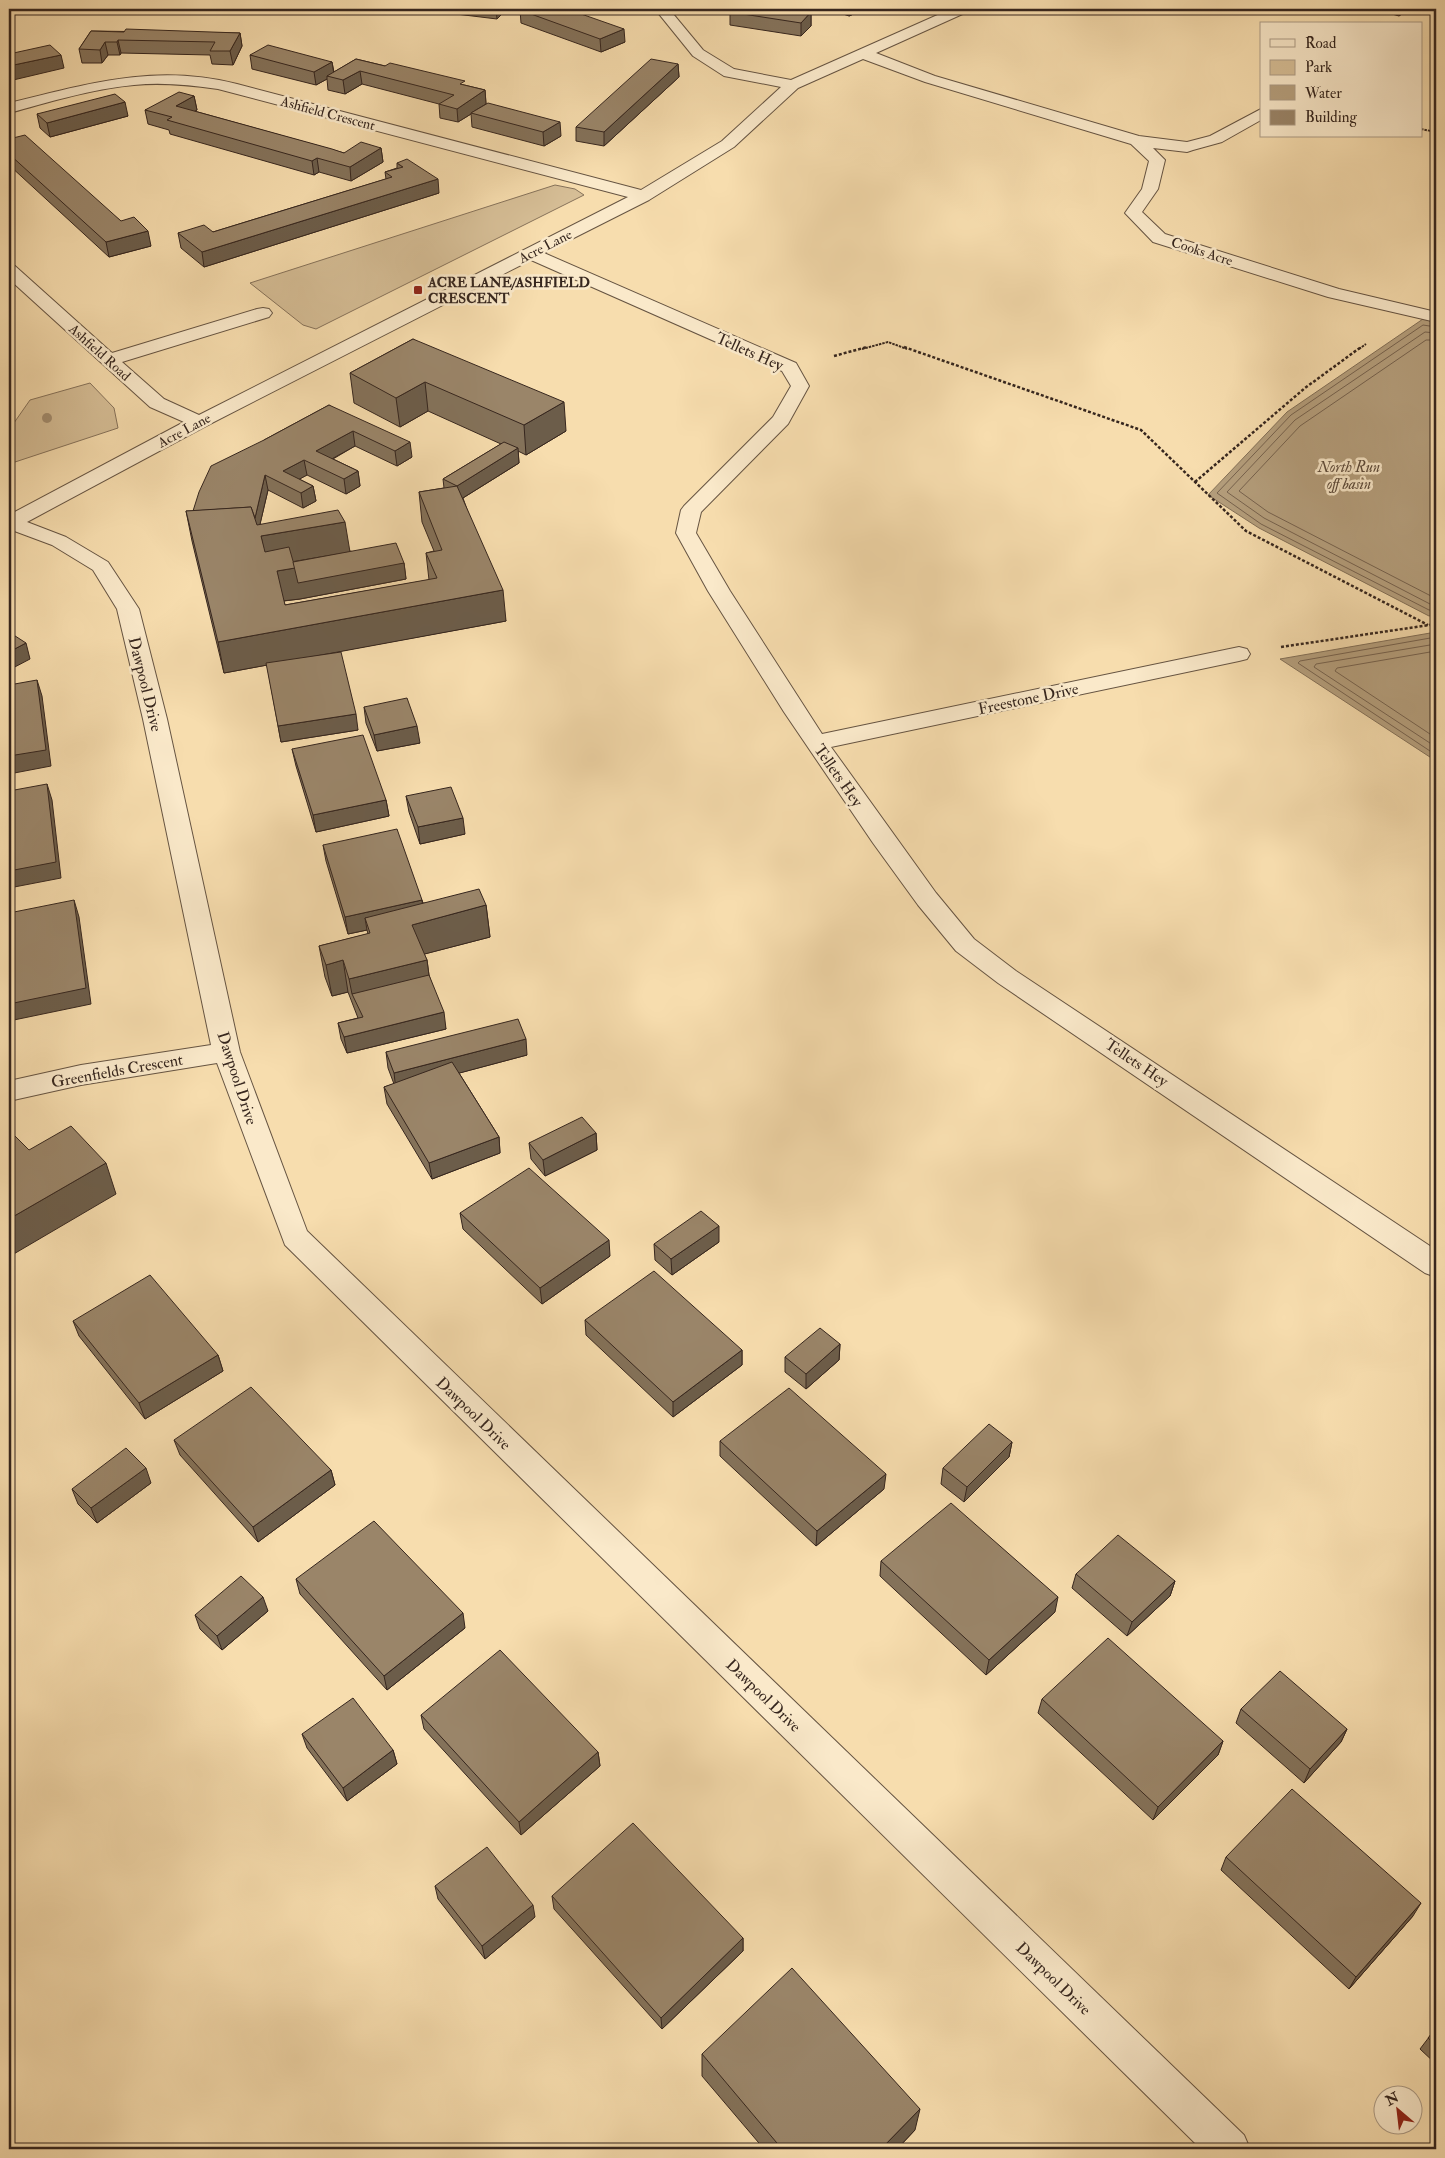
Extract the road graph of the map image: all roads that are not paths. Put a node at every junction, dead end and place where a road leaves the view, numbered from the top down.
1 (662, 9) edge
2 (962, 9) edge
3 (864, 54) junction
4 (793, 85) junction
5 (9, 108) edge
6 (1260, 115) edge
7 (1137, 141) junction
8 (643, 196) junction
9 (529, 253) junction
10 (9, 270) edge
11 (263, 313) dead end
12 (1436, 318) edge
13 (109, 360) junction
14 (199, 422) junction
15 (9, 522) edge
16 (1240, 654) road end
17 (816, 742) junction
18 (226, 1052) junction
19 (9, 1091) edge
20 (1436, 1265) edge
21 (1230, 2149) edge

1 - 4 street
2 - 3 street, Acre Lane
3 - 4 street, Acre Lane
3 - 7 street, Cooks Acre
4 - 8 street, Acre Lane
5 - 8 street, Ashfield Crescent
6 - 7 street
7 - 12 street, Cooks Acre
8 - 9 street, Acre Lane
9 - 14 street, Acre Lane
9 - 17 street, Tellets Hey
10 - 13 street, Ashfield Road
11 - 13 street
13 - 14 street, Ashfield Road
14 - 15 street, Acre Lane
15 - 18 street, Dawpool Drive
16 - 17 street, Freestone Drive
17 - 20 street, Tellets Hey
18 - 19 street, Greenfields Crescent
18 - 21 street, Dawpool Drive

